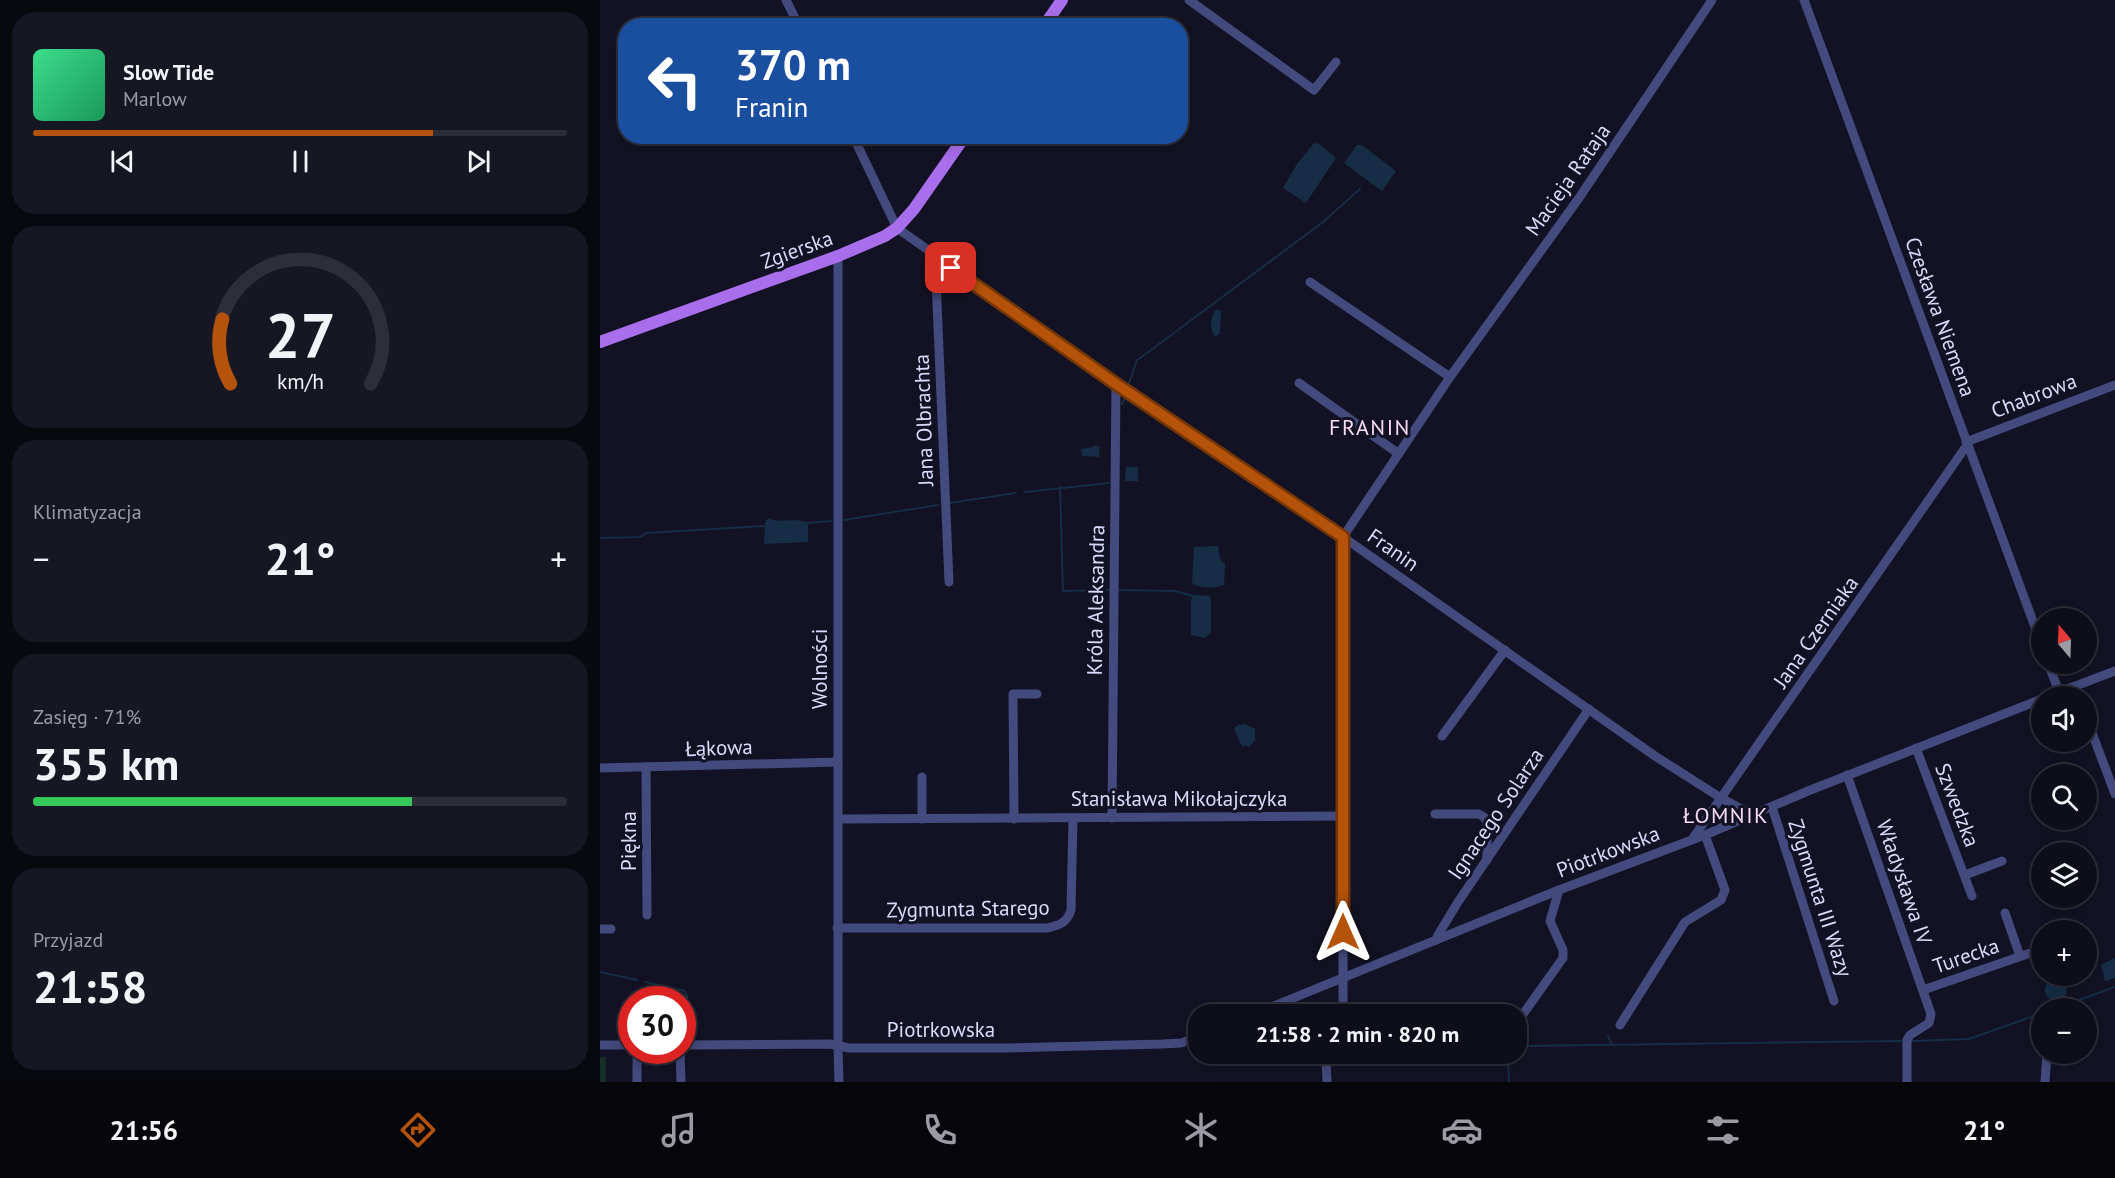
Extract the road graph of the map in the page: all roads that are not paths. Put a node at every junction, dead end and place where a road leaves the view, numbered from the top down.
1 (786, 0) edge
2 (1062, 0) edge
3 (1189, 0) edge
4 (1712, 0) edge
5 (1804, 0) edge
6 (795, 18) edge
7 (1050, 18) edge
8 (1336, 62) dead end
9 (857, 144) edge
10 (959, 144) edge
11 (897, 228) junction
12 (838, 256) junction
13 (935, 256) junction
14 (1310, 282) dead end
15 (600, 342) edge
16 (1450, 378) junction
17 (1299, 383) dead end
18 (1116, 384) junction
19 (2115, 385) edge
20 (1967, 443) junction
21 (1399, 454) junction
22 (1343, 537) junction
23 (949, 582) dead end
24 (2031, 616) edge
25 (1505, 650) junction
26 (2115, 670) edge
27 (2075, 686) edge
28 (1037, 694) dead end
29 (2031, 703) edge
30 (1589, 709) junction
31 (1442, 736) dead end
32 (2097, 746) edge
33 (1916, 748) junction
34 (838, 762) junction
35 (646, 767) junction
36 (600, 768) edge
37 (1847, 775) junction
38 (922, 777) dead end
39 (2115, 794) edge
40 (1721, 798) junction
41 (1772, 807) junction
42 (1435, 814) dead end
43 (1752, 815) junction
44 (1344, 816) junction
45 (1073, 818) junction
46 (1112, 818) junction
47 (838, 819) junction
48 (922, 819) junction
49 (1014, 819) junction
50 (1705, 835) junction
51 (1694, 838) junction
52 (1487, 860) junction
53 (2002, 861) dead end
54 (1965, 876) junction
55 (1559, 890) junction
56 (1972, 896) dead end
57 (2005, 913) dead end
58 (647, 915) dead end
59 (837, 928) junction
60 (600, 929) edge
61 (611, 929) dead end
62 (1436, 940) junction
63 (2031, 952) edge
64 (2020, 956) junction
65 (1343, 978) junction
66 (1923, 990) junction
67 (1834, 1001) dead end
68 (1279, 1004) edge
69 (1343, 1004) edge
70 (1527, 1009) edge
71 (1620, 1025) dead end
72 (1188, 1039) edge
73 (600, 1045) edge
74 (618, 1045) edge
75 (696, 1045) edge
76 (838, 1046) junction
77 (637, 1064) edge
78 (680, 1064) edge
79 (1326, 1064) edge
80 (2047, 1064) edge
81 (638, 1082) edge
82 (681, 1082) edge
83 (839, 1082) edge
84 (1327, 1082) edge
85 (1907, 1082) edge
86 (2046, 1082) edge

1 - 6 street
2 - 7 main road
3 - 8 street
4 - 16 street, Macieja Rataja
5 - 20 street, Czesława Niemena
9 - 11 street
10 - 11 main road, Zgierska
11 - 12 main road, Zgierska
11 - 13 street, Franin
12 - 15 main road, Zgierska
12 - 34 street, Wolności
13 - 18 street, Franin
13 - 23 street, Jana Olbrachta
14 - 16 street
16 - 21 street, Macieja Rataja
17 - 21 street
18 - 22 street, Franin
18 - 46 street, Króla Aleksandra
19 - 20 street, Chabrowa
20 - 24 street, Czesława Niemena
20 - 40 street, Jana Czerniaka
21 - 22 street, Macieja Rataja
22 - 25 street, Franin
22 - 44 street
25 - 30 street, Franin
25 - 31 street
26 - 27 street
28 - 49 street
29 - 33 street, Piotrkowska
30 - 40 street, Franin
30 - 52 street, Ignacego Solarza
32 - 39 street
33 - 37 street, Piotrkowska
33 - 54 street, Szwedzka
34 - 35 street, Łąkowa
34 - 47 street, Wolności
35 - 36 street, Łąkowa
35 - 58 street, Piękna
37 - 41 street, Piotrkowska
37 - 66 street, Władysława IV
38 - 48 street
40 - 43 street, Franin
40 - 51 street, Jana Czerniaka
41 - 43 street, Piotrkowska
41 - 67 street, Zygmunta III Wazy
42 - 52 street
43 - 50 street, Piotrkowska
44 - 46 street, Stanisława Mikołajczyka
44 - 65 street
45 - 46 street, Stanisława Mikołajczyka
45 - 49 street, Stanisława Mikołajczyka
45 - 59 street, Zygmunta Starego
47 - 48 street, Stanisława Mikołajczyka
47 - 59 street, Wolności
48 - 49 street, Stanisława Mikołajczyka
50 - 51 street, Piotrkowska
50 - 71 street
51 - 55 street, Piotrkowska
52 - 62 street, Ignacego Solarza
53 - 54 street, Szwedzka
54 - 56 street, Szwedzka
55 - 62 street, Piotrkowska
55 - 70 street
57 - 64 street, Turecka
59 - 76 street, Wolności
60 - 61 street
62 - 65 street, Piotrkowska
63 - 64 street, Turecka
64 - 66 street, Turecka
65 - 68 street, Piotrkowska
65 - 69 street
66 - 85 street, Władysława IV
72 - 76 street, Piotrkowska
73 - 74 street
75 - 76 street, Piotrkowska
76 - 83 street, Wolności
77 - 81 street
78 - 82 street
79 - 84 street
80 - 86 street

